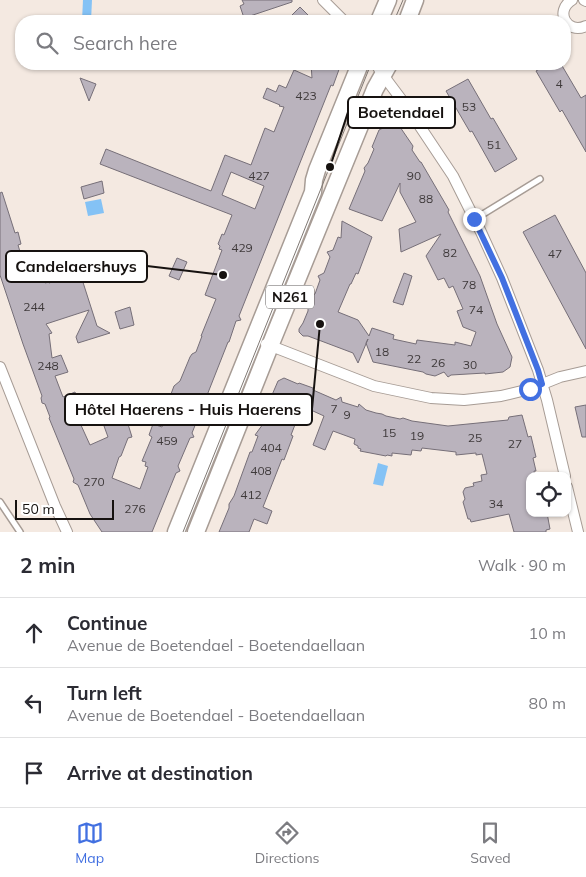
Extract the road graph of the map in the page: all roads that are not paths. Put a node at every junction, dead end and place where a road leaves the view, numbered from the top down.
1 (323, 0) edge
2 (388, 0) edge
3 (415, 0) edge
4 (572, 0) edge
5 (338, 15) edge
6 (382, 15) edge
7 (409, 15) edge
8 (563, 15) edge
9 (571, 26) edge
10 (586, 26) edge
11 (358, 70) edge
12 (382, 70) edge
13 (384, 70) edge
14 (540, 179) dead end
15 (474, 219) junction
16 (253, 340) junction
17 (270, 346) junction
18 (0, 367) edge
19 (586, 371) edge
20 (542, 384) junction
21 (563, 472) edge
22 (0, 502) edge
23 (571, 503) edge
24 (20, 532) edge
25 (67, 532) edge
26 (176, 532) edge
27 (196, 532) edge
28 (578, 532) edge

1 - 5 street
2 - 6 main road
3 - 7 main road
4 - 8 street
9 - 10 street
11 - 16 main road, N261
12 - 17 main road, N261
13 - 15 street
14 - 15 lane
15 - 20 street
16 - 17 street
16 - 26 main road, N261
17 - 20 street
17 - 27 main road, N261
18 - 25 street
19 - 20 street
20 - 21 street
22 - 24 lane
23 - 28 street

